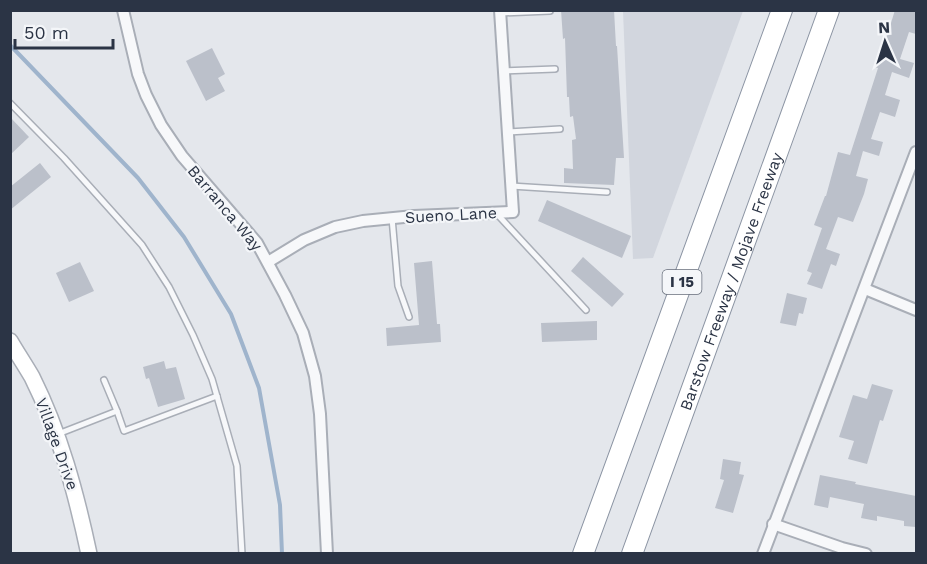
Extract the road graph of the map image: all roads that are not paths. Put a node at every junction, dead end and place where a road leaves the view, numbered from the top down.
1 (123, 10) edge
2 (782, 10) edge
3 (829, 10) edge
4 (550, 11) edge
5 (500, 12) edge
6 (555, 69) dead end
7 (504, 71) junction
8 (10, 103) edge
9 (560, 129) dead end
10 (508, 132) junction
11 (916, 152) edge
12 (511, 186) junction
13 (607, 192) dead end
14 (495, 213) junction
15 (392, 218) junction
16 (268, 262) junction
17 (865, 289) junction
18 (586, 310) dead end
19 (916, 310) edge
20 (409, 317) dead end
21 (10, 341) edge
22 (105, 380) dead end
23 (217, 396) junction
24 (117, 411) junction
25 (56, 435) junction
26 (773, 524) junction
27 (89, 554) edge
28 (242, 554) edge
29 (327, 554) edge
30 (583, 554) edge
31 (632, 554) edge
32 (763, 554) edge
33 (866, 554) edge

1 - 16 street, Barranca Way
2 - 30 highway, I 15
3 - 31 highway, Barstow Freeway / Mojave Freeway / I 15
4 - 5 lane
5 - 7 street, Sueno Lane
6 - 7 lane
7 - 10 street, Sueno Lane
8 - 23 lane
9 - 10 lane
10 - 12 street, Sueno Lane
11 - 17 street
12 - 13 lane
12 - 14 street, Sueno Lane
14 - 15 street, Sueno Lane
14 - 18 lane
15 - 16 street, Sueno Lane
15 - 20 lane
16 - 29 street, Barranca Way
17 - 19 street
17 - 26 street
21 - 25 main road, Village Drive
22 - 24 lane
23 - 24 lane
23 - 28 lane
24 - 25 lane
25 - 27 main road, Village Drive
26 - 32 street
26 - 33 street

